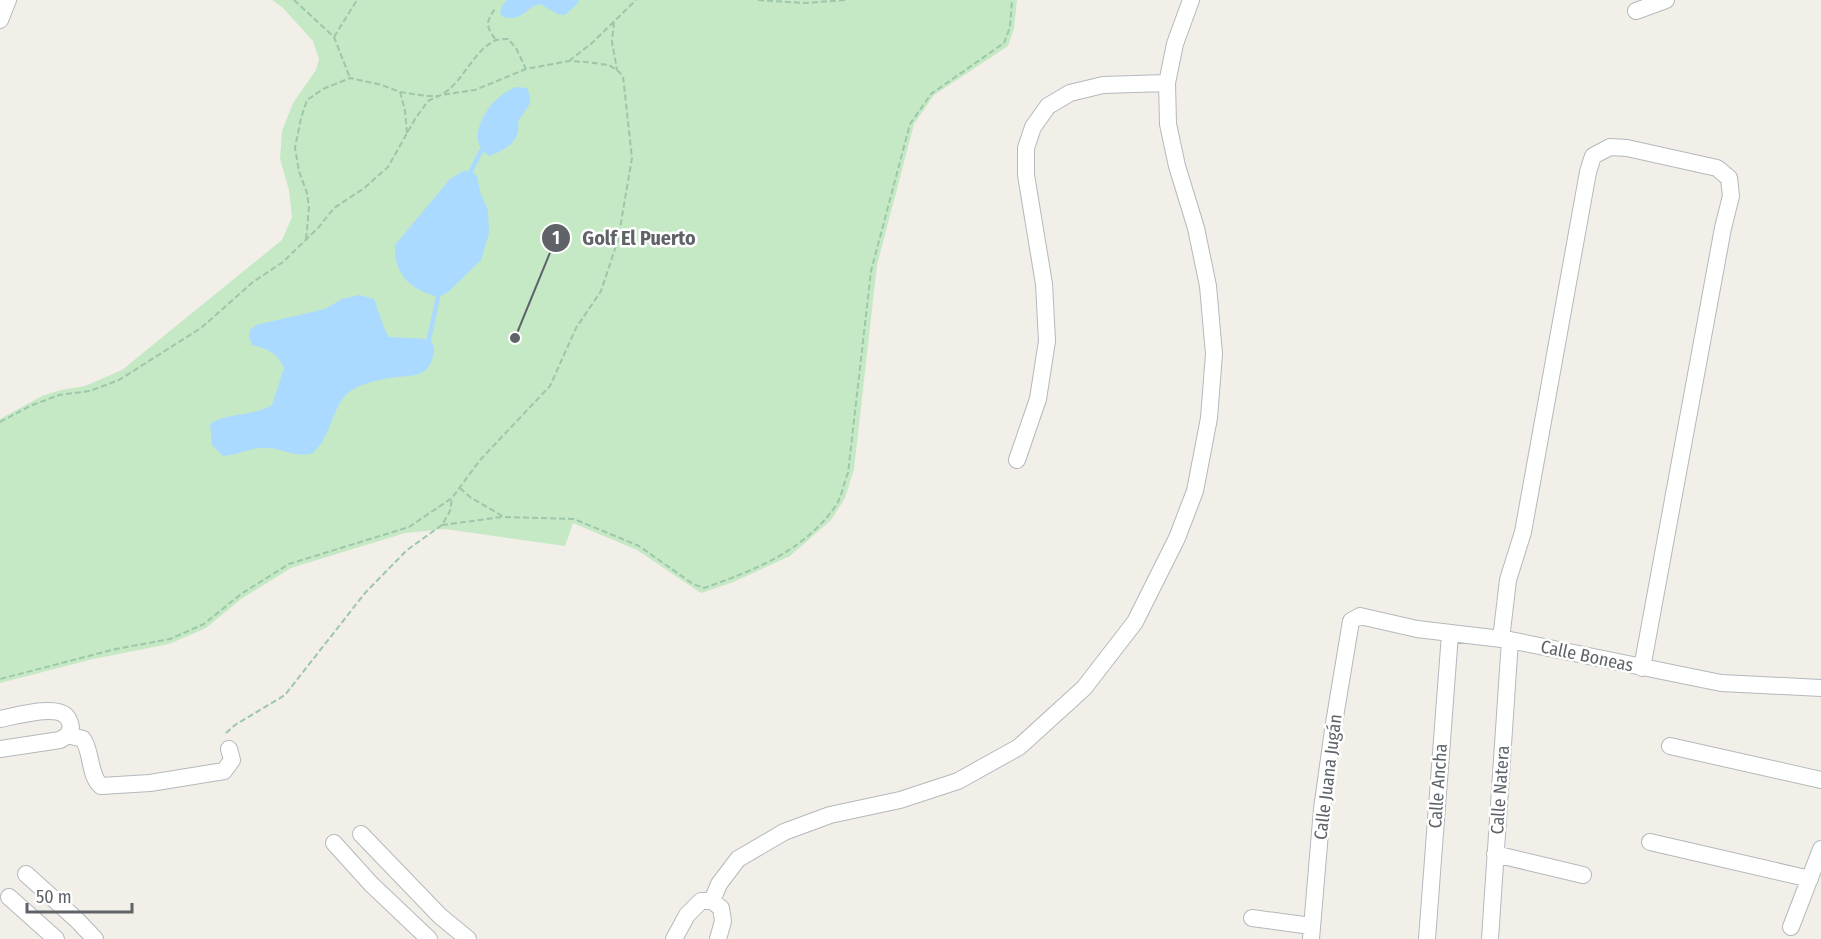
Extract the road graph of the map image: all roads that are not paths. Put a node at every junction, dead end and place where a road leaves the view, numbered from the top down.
1 (8, 0) edge
2 (1191, 0) edge
3 (1666, 0) edge
4 (1636, 11) dead end
5 (0, 20) edge
6 (1167, 82) junction
7 (1017, 460) dead end
8 (1354, 618) joint
9 (1450, 634) junction
10 (1505, 640) junction
11 (1642, 668) junction
12 (1821, 688) edge
13 (0, 719) edge
14 (68, 735) junction
15 (1670, 746) dead end
16 (0, 749) edge
17 (229, 749) road end
18 (1821, 780) edge
19 (361, 834) dead end
20 (1650, 842) dead end
21 (334, 843) dead end
22 (1821, 849) edge
23 (1495, 854) junction
24 (26, 874) dead end
25 (1583, 875) dead end
26 (1810, 879) junction
27 (9, 897) dead end
28 (712, 901) junction
29 (440, 916) junction
30 (1252, 918) dead end
31 (1791, 927) dead end
32 (1311, 932) edge
33 (426, 936) edge
34 (56, 939) edge
35 (95, 939) edge
36 (468, 939) edge
37 (674, 939) edge
38 (718, 939) edge
39 (1427, 939) edge
40 (1490, 939) edge

1 - 5 street
2 - 6 street
3 - 4 street
6 - 7 street
6 - 28 street
8 - 9 street, Calle Boneas
8 - 32 street, Calle Juana Jugán
9 - 10 street, Calle Boneas
9 - 39 street, Calle Ancha
10 - 11 street, Calle Boneas
10 - 11 street, Calle Natera
10 - 23 street, Calle Natera
11 - 12 street, Calle Boneas
13 - 14 street
14 - 16 street
14 - 17 street
15 - 18 street
19 - 29 street
20 - 26 street
21 - 33 street
22 - 26 street
23 - 25 street
23 - 40 street, Calle Natera
24 - 35 street
26 - 31 street
27 - 34 street
28 - 37 street
28 - 38 street
29 - 33 street
29 - 36 street
30 - 32 street

